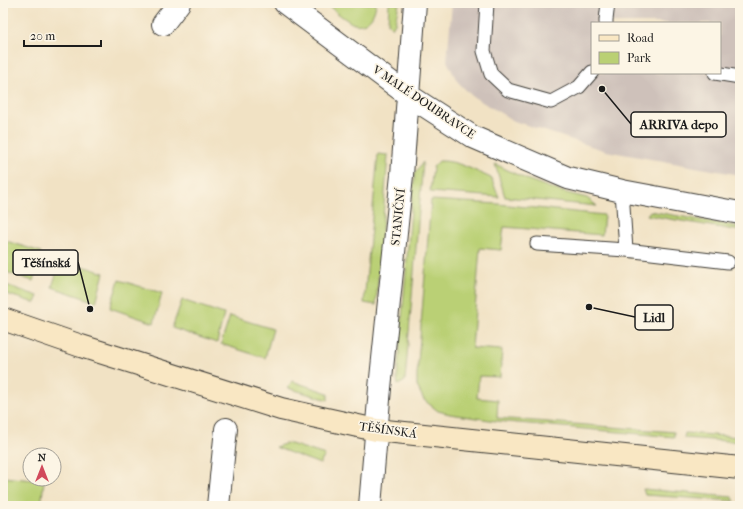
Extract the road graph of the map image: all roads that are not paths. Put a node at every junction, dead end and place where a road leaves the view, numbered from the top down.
1 (179, 3) edge
2 (285, 3) edge
3 (415, 3) edge
4 (487, 3) edge
5 (608, 3) edge
6 (606, 22) edge
7 (163, 24) dead end
8 (591, 73) edge
9 (721, 74) edge
10 (740, 77) edge
11 (408, 95) junction
12 (622, 191) junction
13 (740, 213) edge
14 (537, 244) dead end
15 (626, 250) junction
16 (728, 262) dead end
17 (3, 320) edge
18 (226, 429) dead end
19 (376, 430) junction
20 (740, 468) edge
21 (218, 506) edge
22 (370, 506) edge

1 - 7 street
2 - 11 street, V MALÉ DOUBRAVCE
3 - 11 street, STANIČNÍ
4 - 8 lane
5 - 6 lane
9 - 10 lane
11 - 12 street, V MALÉ DOUBRAVCE
11 - 19 street, STANIČNÍ
12 - 13 street, V MALÉ DOUBRAVCE
12 - 15 lane
14 - 15 lane
15 - 16 lane
17 - 19 street, TĚŠÍNSKÁ
18 - 21 street
19 - 20 street, TĚŠÍNSKÁ
19 - 22 street, STANIČNÍ

